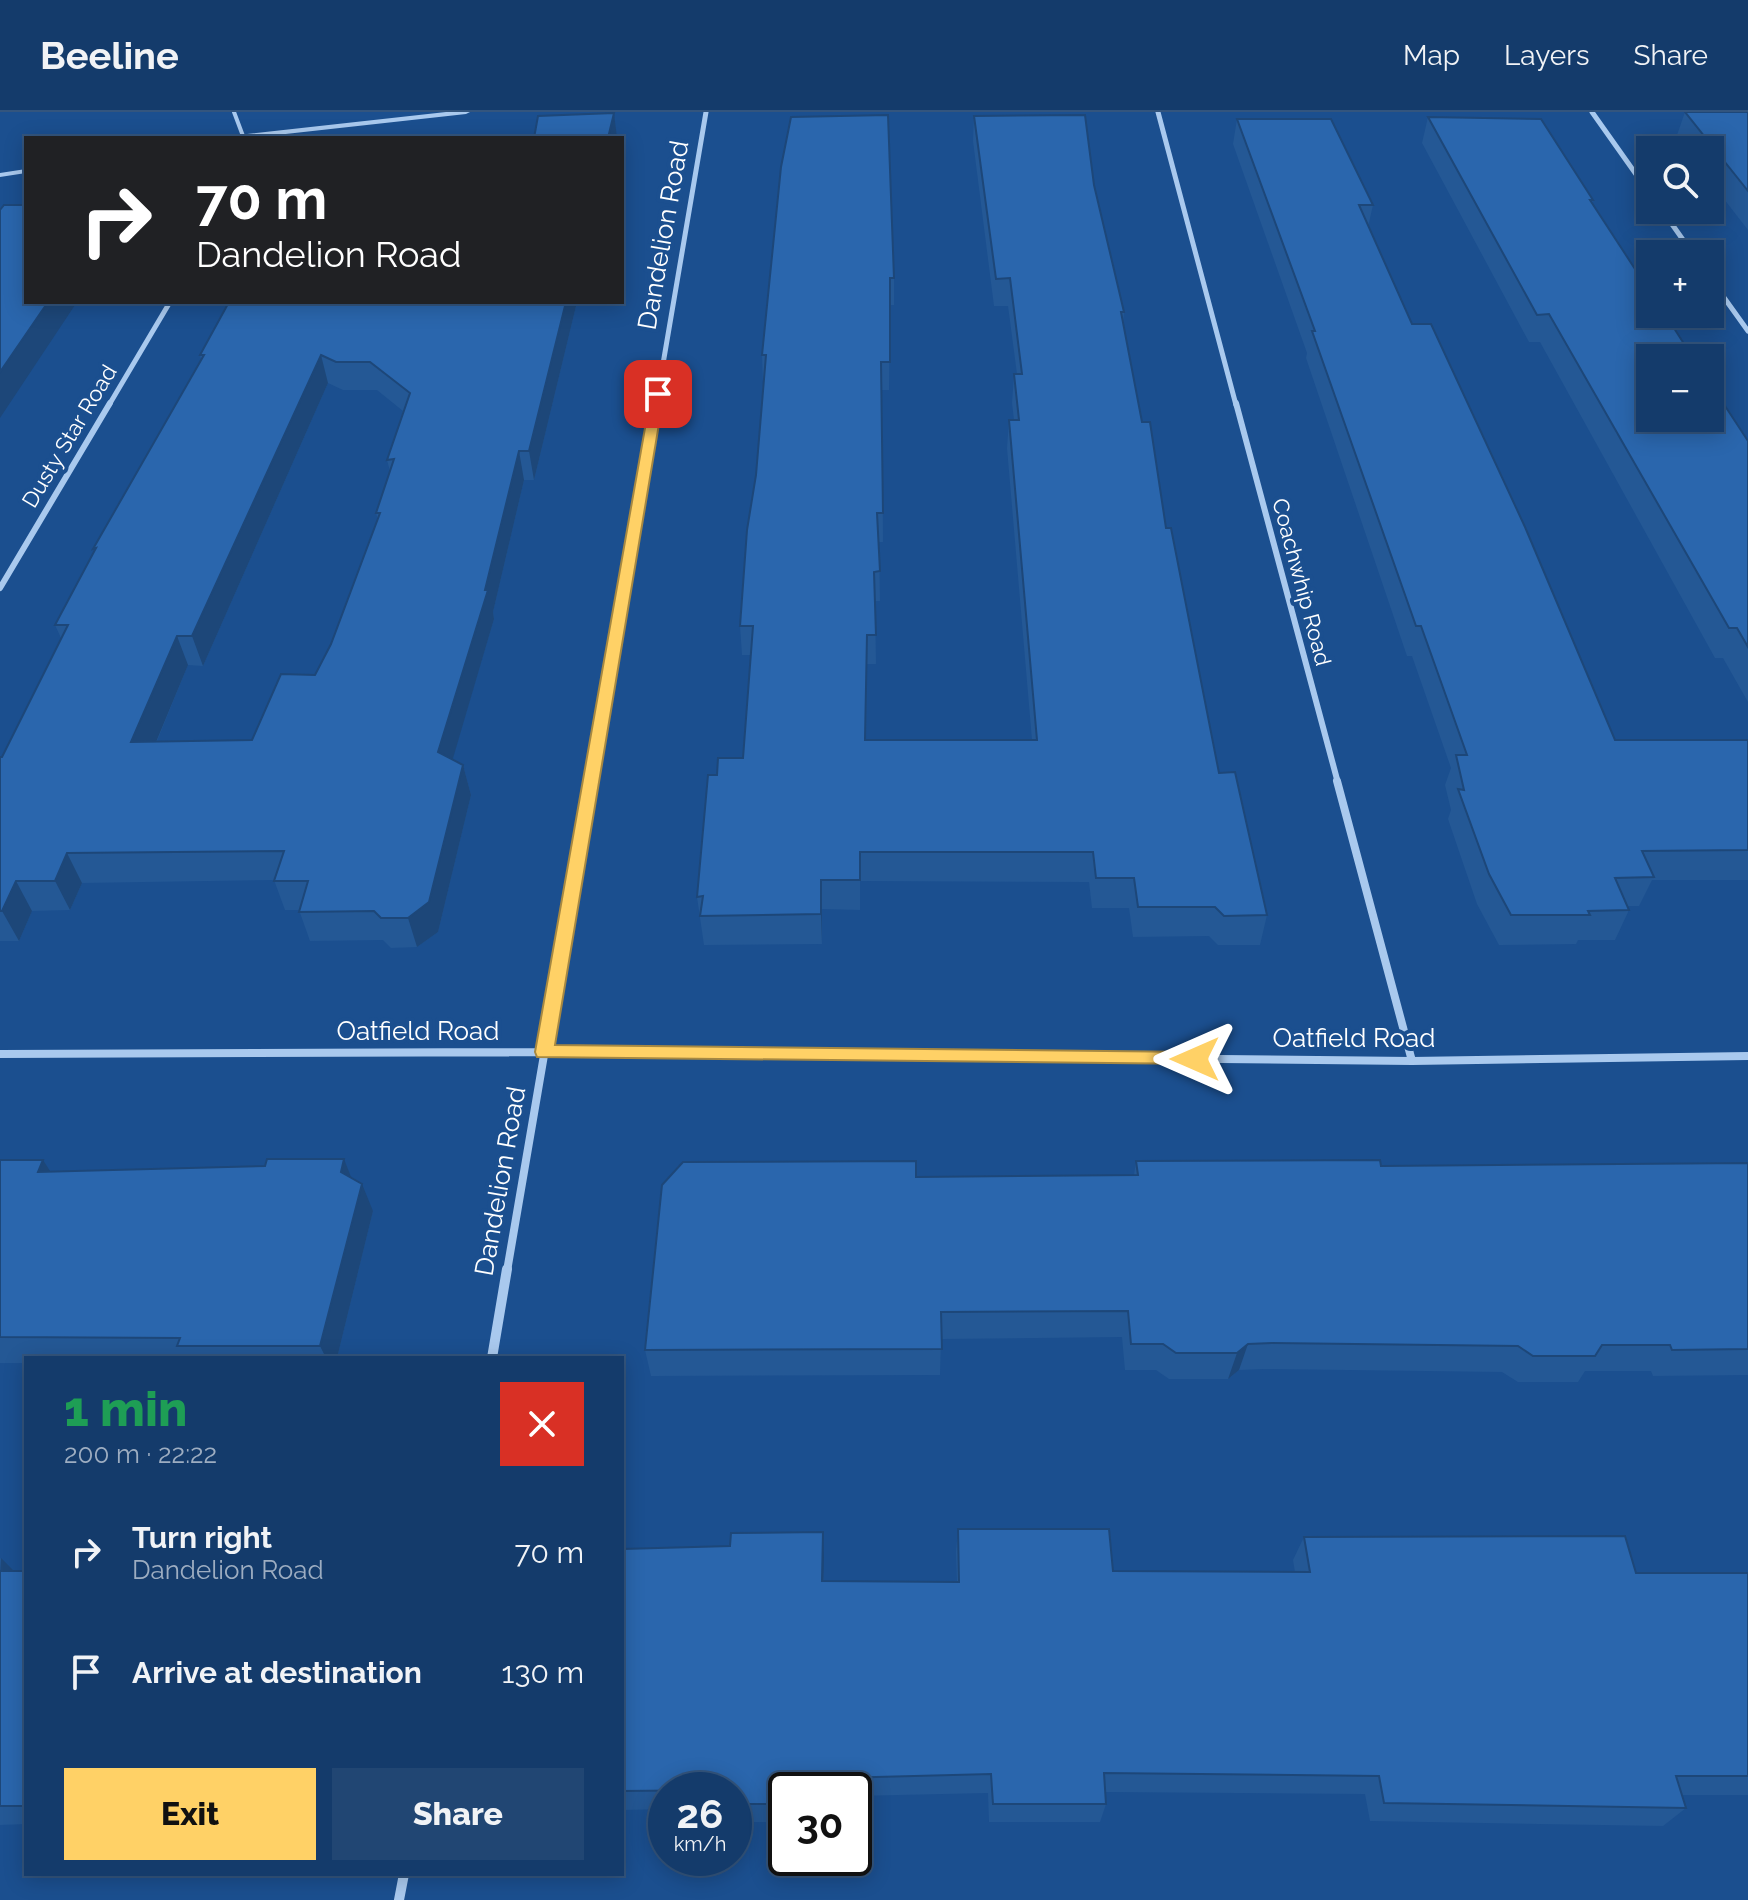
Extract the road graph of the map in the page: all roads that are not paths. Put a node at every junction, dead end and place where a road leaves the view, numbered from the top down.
1 (234, 112) edge
2 (466, 112) edge
3 (706, 112) edge
4 (1158, 112) edge
5 (1592, 112) edge
6 (243, 136) edge
7 (252, 136) edge
8 (24, 171) edge
9 (1636, 174) edge
10 (0, 175) edge
11 (1724, 298) edge
12 (169, 304) edge
13 (1748, 331) edge
14 (0, 588) edge
15 (544, 1052) junction
16 (0, 1054) edge
17 (1748, 1056) edge
18 (1412, 1061) junction
19 (492, 1356) edge
20 (404, 1876) edge
21 (399, 1900) edge

1 - 6 lane
2 - 7 street
3 - 15 street, Dandelion Road
4 - 18 street, Coachwhip Road
5 - 9 street
8 - 10 street
11 - 13 street
12 - 14 street, Dusty Star Road
15 - 16 street, Oatfield Road
15 - 18 street, Oatfield Road
15 - 19 street, Dandelion Road
17 - 18 street, Oatfield Road
20 - 21 street

